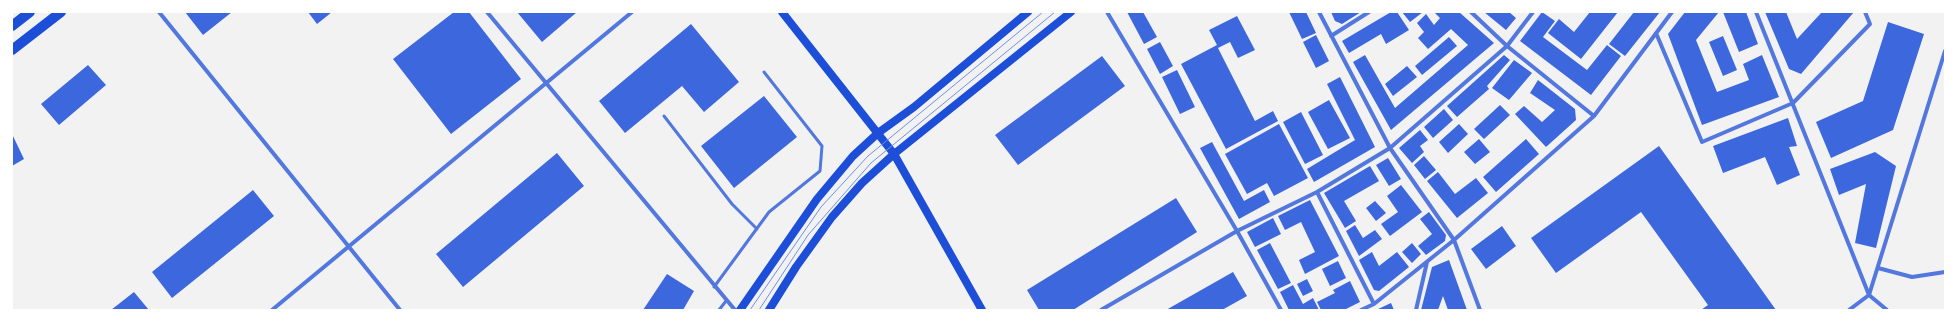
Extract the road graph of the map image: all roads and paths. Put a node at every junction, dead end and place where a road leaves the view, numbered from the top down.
1 (30, 12) edge
2 (61, 12) edge
3 (159, 12) edge
4 (487, 12) edge
5 (632, 12) edge
6 (782, 12) edge
7 (1028, 12) edge
8 (1071, 12) edge
9 (1108, 12) edge
10 (1319, 12) edge
11 (1369, 12) edge
12 (1471, 12) edge
13 (1533, 12) edge
14 (1672, 12) edge
15 (1756, 12) edge
16 (1865, 12) edge
17 (12, 26) edge
18 (1656, 33) junction
19 (1331, 36) junction
20 (1507, 46) junction
21 (12, 50) edge
22 (1945, 51) edge
23 (764, 72) dead end
24 (546, 83) junction
25 (1793, 104) junction
26 (664, 116) dead end
27 (1594, 116) junction
28 (878, 133) junction
29 (1390, 148) junction
30 (894, 154) junction
31 (1317, 192) junction
32 (757, 229) junction
33 (1237, 231) junction
34 (1454, 240) junction
35 (349, 246) junction
36 (1427, 261) junction
37 (1878, 268) junction
38 (1945, 272) edge
39 (714, 287) junction
40 (1869, 295) junction
41 (726, 301) junction
42 (1374, 304) junction
43 (272, 310) edge
44 (400, 310) edge
45 (719, 310) edge
46 (735, 310) edge
47 (740, 310) edge
48 (769, 310) edge
49 (982, 310) edge
50 (1101, 310) edge
51 (1280, 310) edge
52 (1361, 310) edge
53 (1416, 310) edge
54 (1480, 310) edge
55 (1849, 310) edge
56 (1888, 310) edge

1 - 17 main road
2 - 21 main road
3 - 35 street
4 - 24 street
5 - 24 street
6 - 28 main road
7 - 28 main road
8 - 30 main road
9 - 33 street
10 - 19 street
11 - 19 street
12 - 20 street
13 - 20 street
14 - 18 street
15 - 25 street
16 - 25 street
18 - 25 street
18 - 27 street
19 - 29 street
20 - 27 street
20 - 29 street
22 - 37 street
23 - 32 lane
24 - 35 street
24 - 39 street
25 - 40 street
26 - 32 lane
27 - 34 street
28 - 30 main road
28 - 47 main road
29 - 31 street
29 - 34 street
30 - 48 main road
30 - 49 main road
31 - 33 street
31 - 42 street
32 - 39 lane
33 - 50 street
33 - 51 street
34 - 36 street
34 - 54 street
35 - 43 street
35 - 44 street
36 - 42 street
36 - 53 street
37 - 38 street
37 - 40 street
39 - 41 street
40 - 55 street
40 - 56 street
41 - 45 lane
41 - 46 street
42 - 52 street

